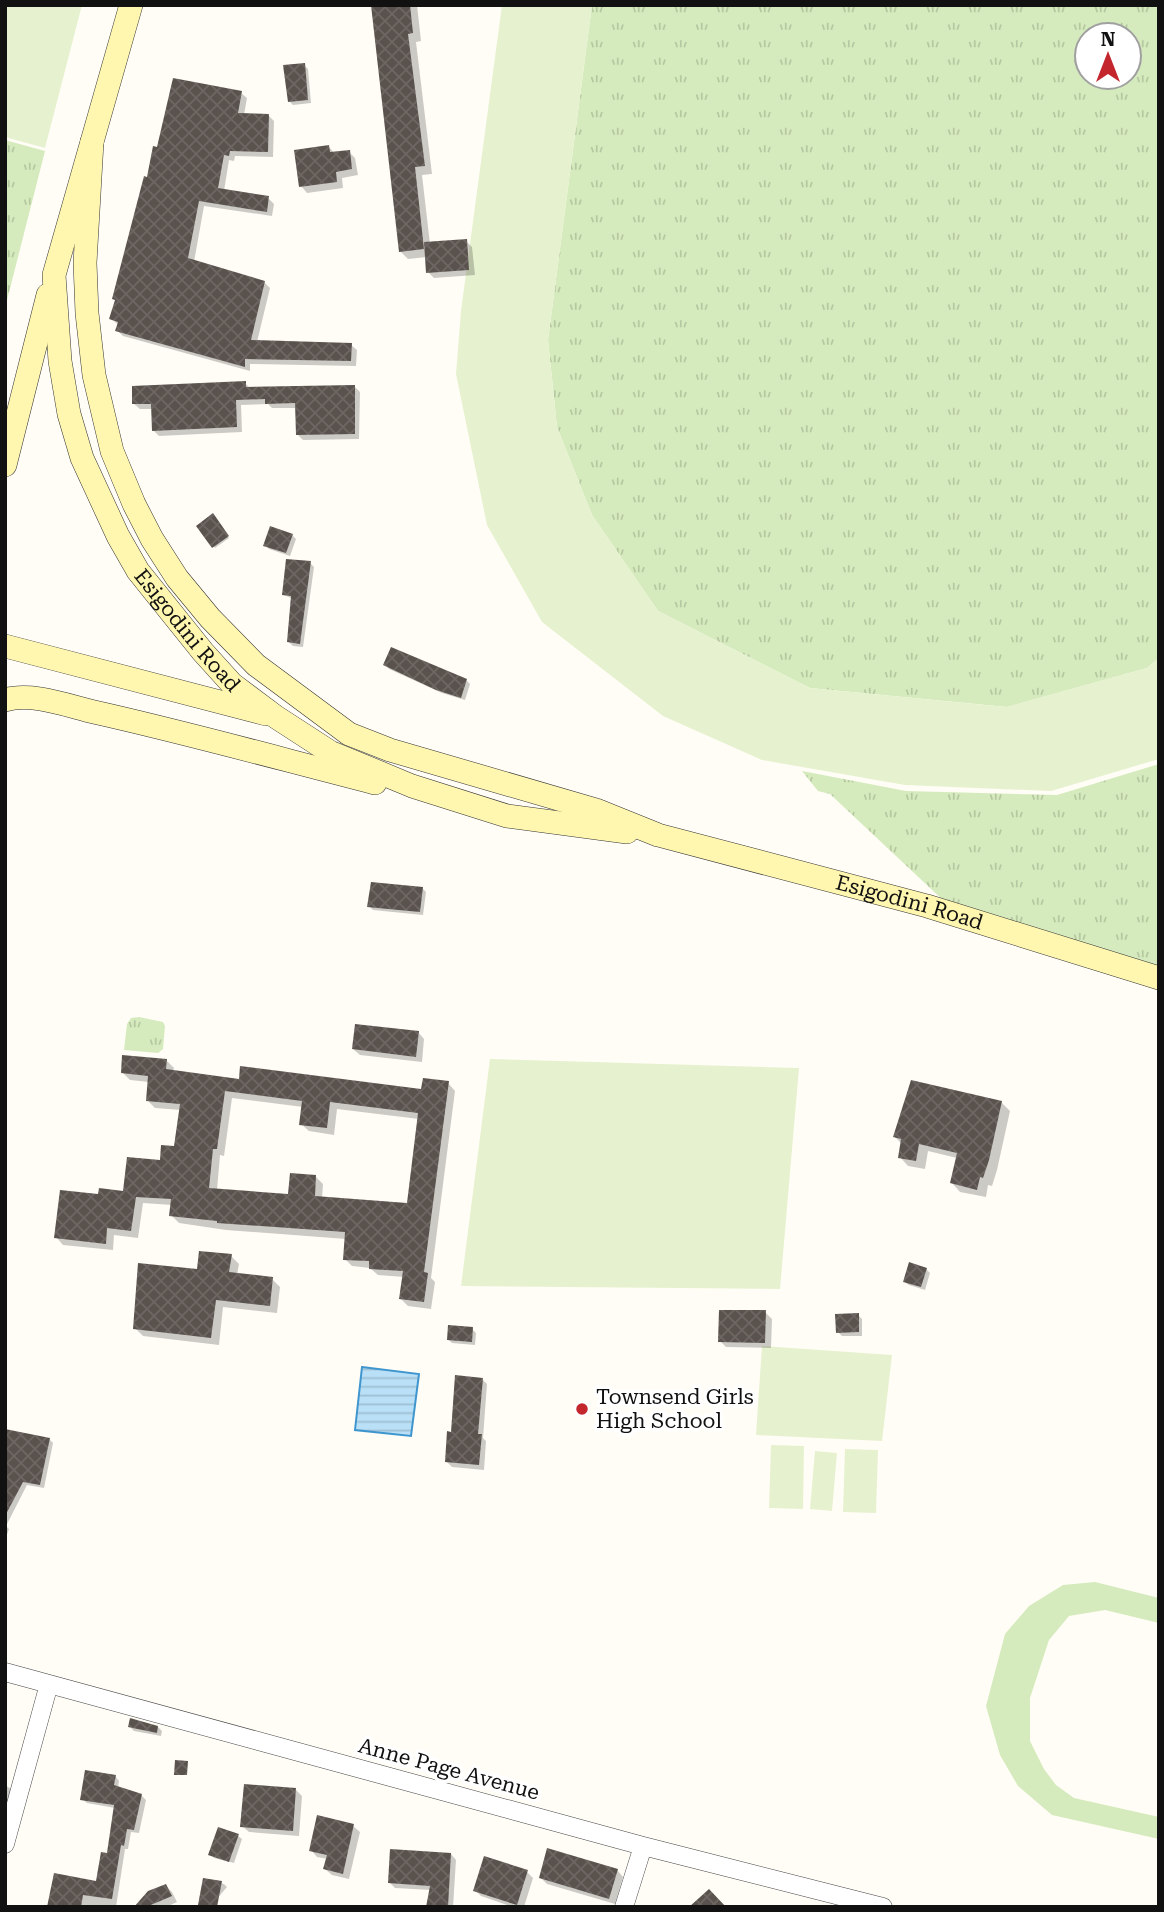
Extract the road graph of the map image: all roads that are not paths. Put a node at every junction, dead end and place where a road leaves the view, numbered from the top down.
1 (131, 5) edge
2 (92, 142) junction
3 (54, 275) junction
4 (5, 465) edge
5 (5, 646) edge
6 (5, 700) edge
7 (276, 717) junction
8 (349, 734) junction
9 (507, 816) junction
10 (658, 835) junction
11 (1159, 978) edge
12 (5, 1672) edge
13 (50, 1684) junction
14 (5, 1844) edge
15 (643, 1846) junction
16 (624, 1907) edge
17 (883, 1907) edge

1 - 2 main road, Esigodini Road
2 - 3 main road, Esigodini Road
2 - 8 main road, Esigodini Road
3 - 4 main road
3 - 7 main road, Esigodini Road
5 - 7 main road
6 - 9 main road
7 - 8 main road
7 - 9 main road, Esigodini Road
8 - 10 main road, Esigodini Road
9 - 10 main road, Esigodini Road
10 - 11 main road, Esigodini Road
12 - 13 street, Anne Page Avenue
13 - 14 street
13 - 15 street, Anne Page Avenue
15 - 16 street
15 - 17 street, Anne Page Avenue

